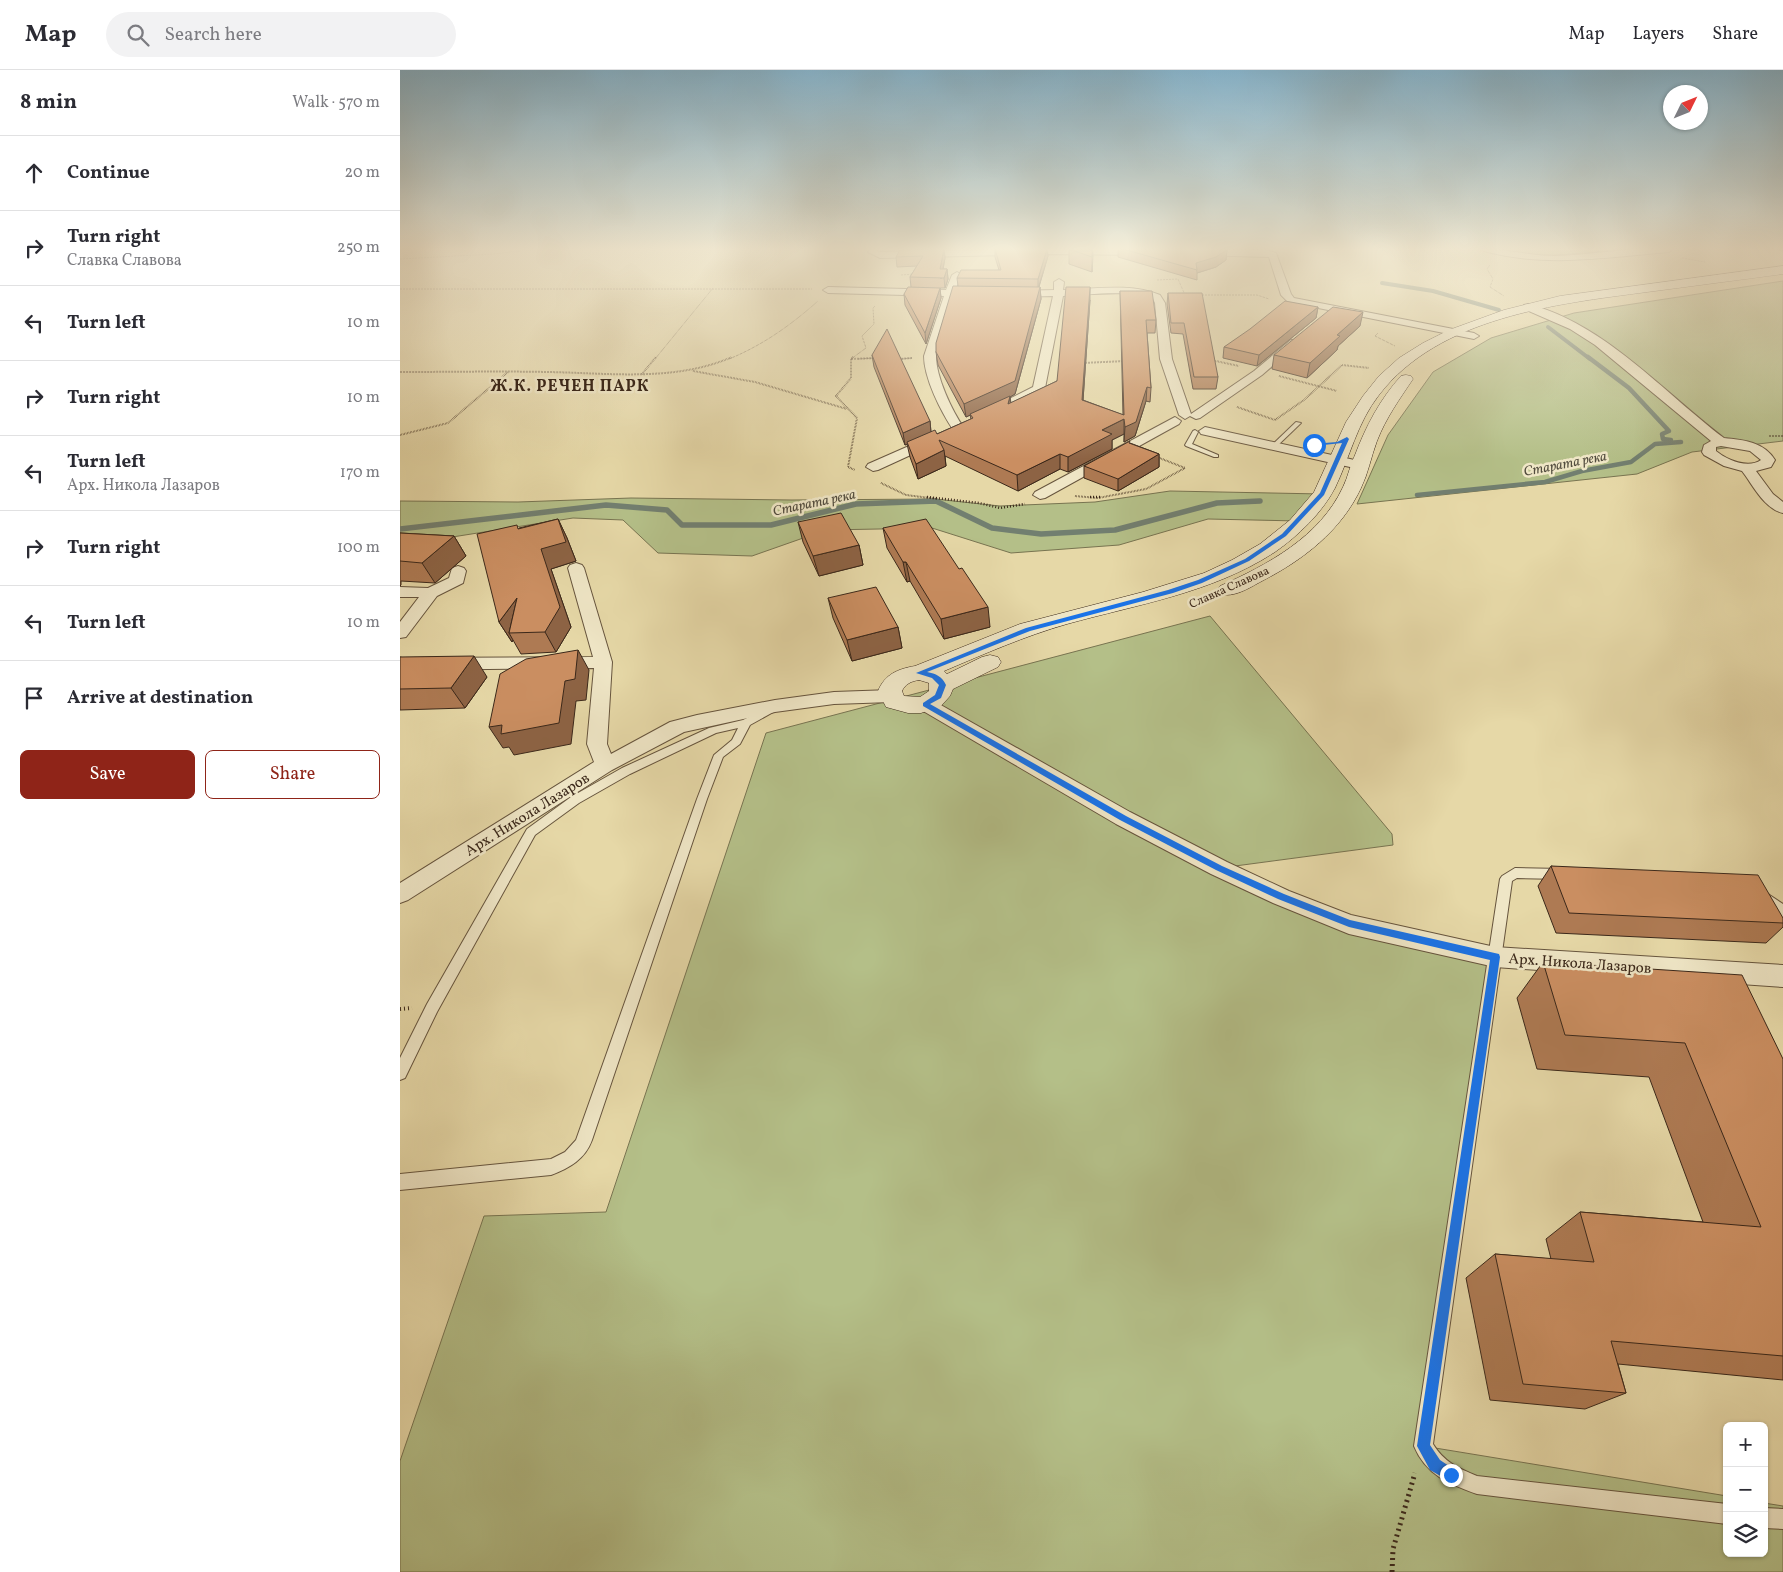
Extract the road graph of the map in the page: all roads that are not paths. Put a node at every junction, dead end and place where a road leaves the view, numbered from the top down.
1 (941, 319) edge
2 (1053, 319) edge
3 (1162, 319) edge
4 (1392, 319) edge
5 (1508, 319) edge
6 (1555, 319) edge
7 (1466, 333) junction
8 (1301, 337) edge
9 (998, 409) edge
10 (1298, 423) dead end
11 (1193, 424) junction
12 (1347, 439) junction
13 (1721, 442) junction
14 (1277, 443) junction
15 (1216, 456) dead end
16 (1336, 461) junction
17 (1359, 465) junction
18 (873, 467) dead end
19 (1746, 467) junction
20 (1040, 495) dead end
21 (1783, 509) edge
22 (576, 568) dead end
23 (458, 571) dead end
24 (400, 592) edge
25 (431, 593) junction
26 (1211, 596) dead end
27 (400, 633) edge
28 (1009, 654) dead end
29 (603, 662) junction
30 (400, 664) edge
31 (904, 682) junction
32 (942, 685) junction
33 (925, 704) junction
34 (775, 706) junction
35 (746, 723) junction
36 (659, 746) junction
37 (604, 765) junction
38 (1572, 875) edge
39 (1751, 889) edge
40 (400, 894) edge
41 (1783, 916) edge
42 (1495, 957) junction
43 (1783, 976) edge
44 (400, 1073) edge
45 (400, 1182) edge
46 (1723, 1514) edge
47 (1768, 1518) edge
48 (1783, 1519) edge

1 - 18 street
2 - 9 street
3 - 11 street
4 - 7 street
5 - 7 street, Славка Славова
6 - 13 street
7 - 12 street, Славка Славова
7 - 17 street, Славка Славова
8 - 11 street
10 - 14 lane
11 - 14 street
11 - 15 lane
11 - 20 street
12 - 14 street
12 - 16 street, Славка Славова
13 - 19 street
13 - 19 street
14 - 16 street
16 - 17 street
16 - 31 street, Славка Славова
17 - 26 street, Славка Славова
19 - 21 street
22 - 29 street
23 - 25 street
24 - 25 street
25 - 27 street
28 - 32 street
29 - 30 street
29 - 37 street
31 - 32 street
31 - 33 street
31 - 34 street, Арх. Никола Лазаров
32 - 33 street
33 - 42 street, Арх. Никола Лазаров
34 - 35 lane
34 - 36 street, Арх. Никола Лазаров
35 - 36 lane
35 - 45 lane
36 - 37 street, Арх. Никола Лазаров
36 - 44 lane
37 - 40 street, Арх. Никола Лазаров
38 - 42 lane
39 - 41 lane
42 - 43 street, Арх. Никола Лазаров
42 - 46 lane
47 - 48 lane

